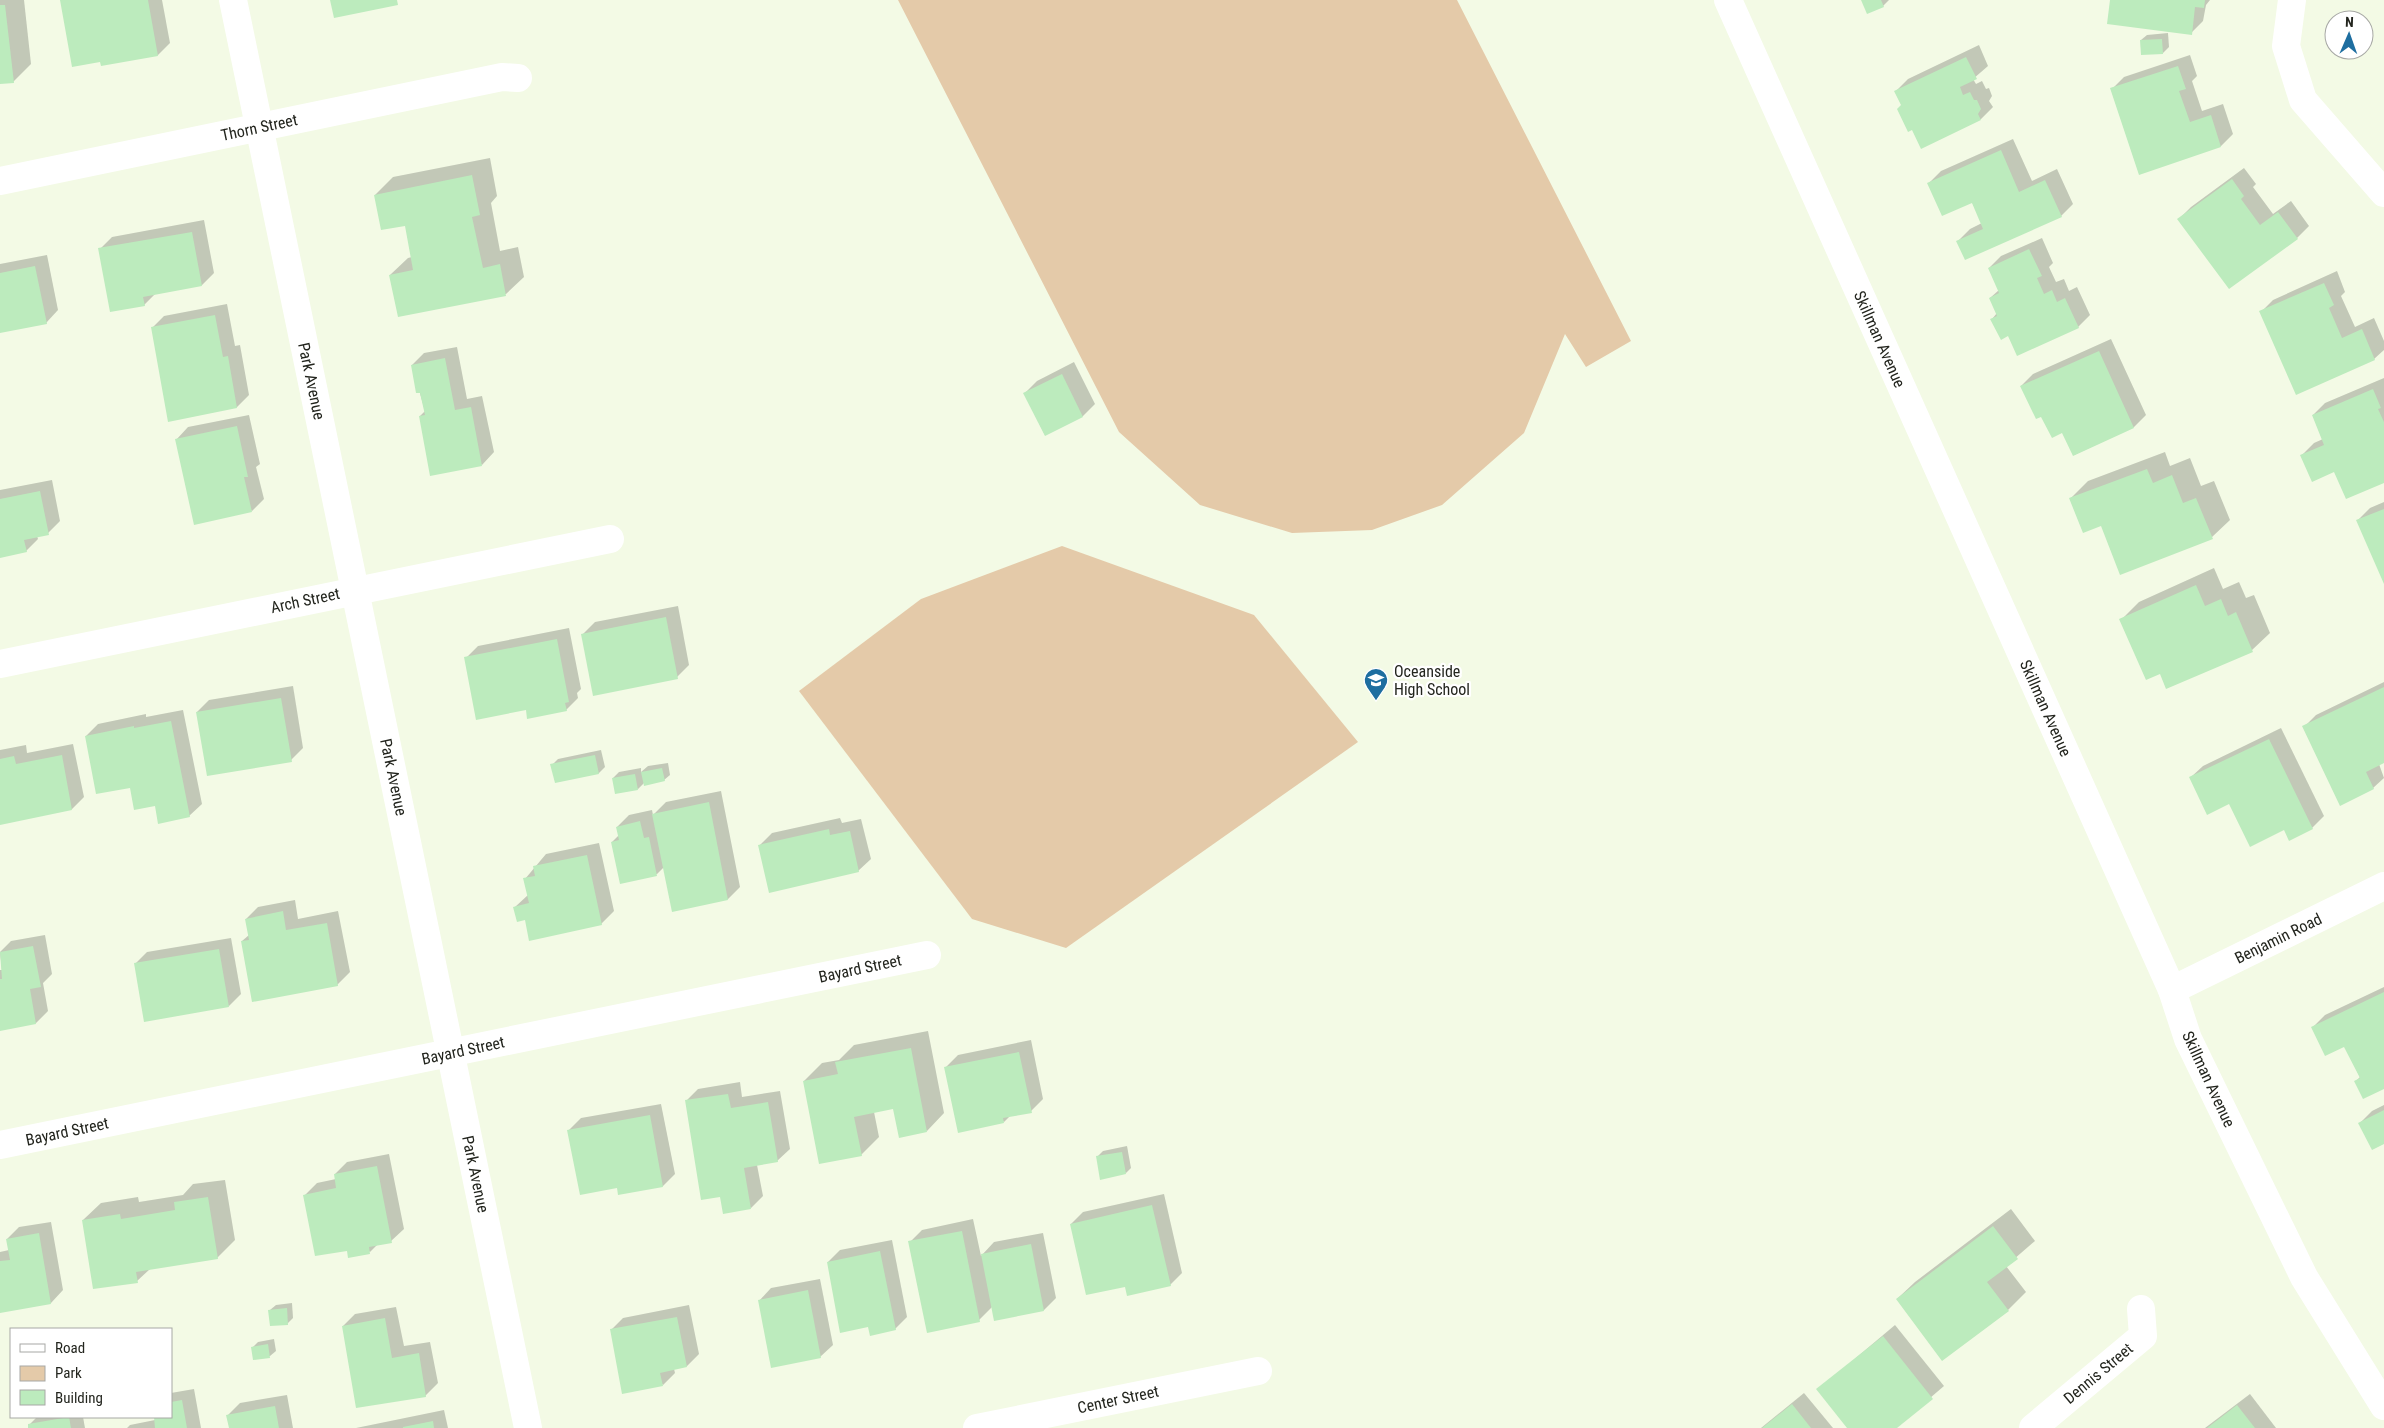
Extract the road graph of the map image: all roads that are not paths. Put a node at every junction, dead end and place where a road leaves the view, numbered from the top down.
1 (233, 0) edge
2 (1728, 0) edge
3 (2292, 0) edge
4 (518, 78) dead end
5 (259, 127) junction
6 (0, 181) edge
7 (2384, 192) edge
8 (610, 539) dead end
9 (355, 589) junction
10 (0, 664) edge
11 (2384, 886) edge
12 (926, 955) dead end
13 (2172, 990) junction
14 (451, 1052) junction
15 (0, 1145) edge
16 (2141, 1309) dead end
17 (1258, 1371) dead end
18 (2384, 1406) edge
19 (528, 1428) edge
20 (977, 1428) edge
21 (2033, 1428) edge

1 - 5 street, Park Avenue
2 - 13 street, Skillman Avenue
3 - 7 street
4 - 5 street, Thorn Street
5 - 6 street, Thorn Street
5 - 9 street, Park Avenue
8 - 9 street, Arch Street
9 - 10 street, Arch Street
9 - 14 street, Park Avenue
11 - 13 street, Benjamin Road
12 - 14 street, Bayard Street
13 - 18 street, Skillman Avenue
14 - 15 street, Bayard Street
14 - 19 street, Park Avenue
16 - 21 street, Dennis Street
17 - 20 street, Center Street

